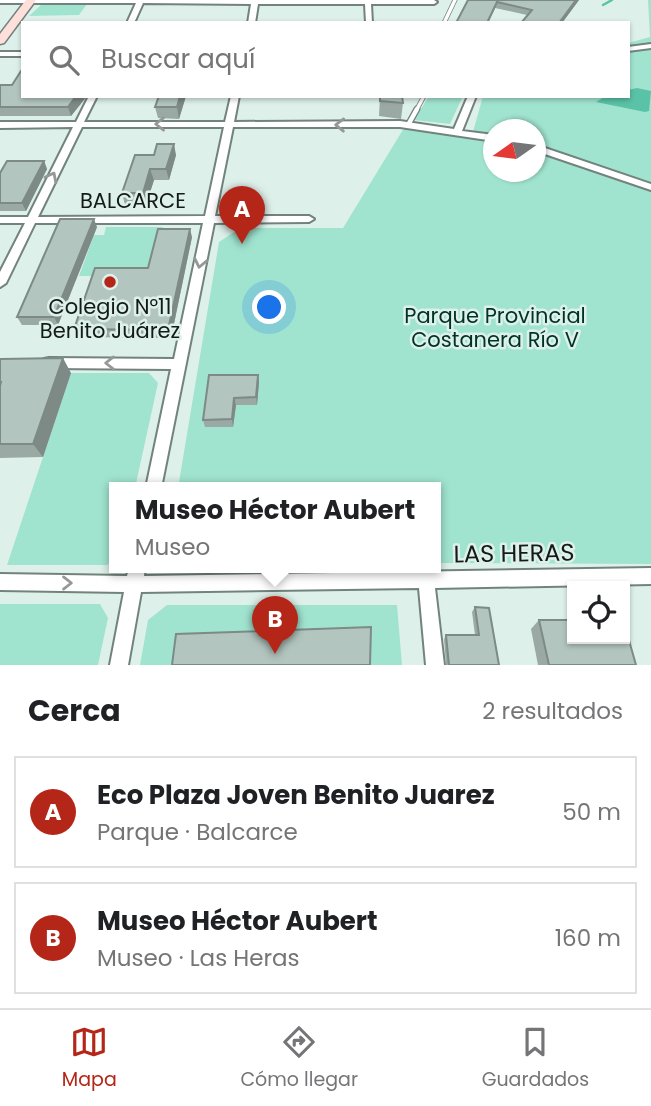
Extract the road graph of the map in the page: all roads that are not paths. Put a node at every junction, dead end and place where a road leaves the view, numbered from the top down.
1 (455, 0) edge
2 (0, 1) edge
3 (31, 1) edge
4 (141, 1) edge
5 (255, 1) edge
6 (368, 1) edge
7 (434, 2) dead end
8 (131, 21) edge
9 (251, 21) edge
10 (369, 21) edge
11 (445, 21) edge
12 (0, 41) edge
13 (651, 46) edge
14 (630, 49) edge
15 (0, 54) edge
16 (21, 54) edge
17 (92, 98) edge
18 (234, 98) edge
19 (423, 98) edge
20 (471, 98) edge
21 (228, 124) junction
22 (0, 125) edge
23 (78, 125) junction
24 (408, 125) junction
25 (457, 133) junction
26 (483, 137) edge
27 (546, 151) edge
28 (651, 187) edge
29 (209, 219) junction
30 (309, 219) dead end
31 (0, 220) edge
32 (31, 220) junction
33 (0, 283) edge
34 (39, 363) edge
35 (178, 364) junction
36 (154, 482) edge
37 (136, 576) edge
38 (651, 576) edge
39 (426, 579) junction
40 (0, 582) edge
41 (119, 665) edge
42 (435, 665) edge

1 - 11 lane
2 - 3 street
3 - 4 street
3 - 12 main road
4 - 5 street
4 - 8 street
5 - 6 street
5 - 9 street
6 - 7 street
6 - 10 street
13 - 14 street
15 - 16 street
17 - 23 street
18 - 21 street
19 - 24 lane
20 - 25 street
21 -> 23 street
24 -> 21 street
21 - 29 street
22 - 23 street
32 -> 23 street
24 - 25 street
25 - 26 street
27 - 28 street
29 - 30 street, BALCARCE
29 - 32 street, BALCARCE
29 -> 35 street
31 - 32 street, BALCARCE
32 - 33 street
35 -> 34 street
35 - 36 street
37 - 39 street, LAS HERAS
40 -> 37 street, LAS HERAS
37 - 41 street
38 - 39 street, LAS HERAS
39 - 42 street

